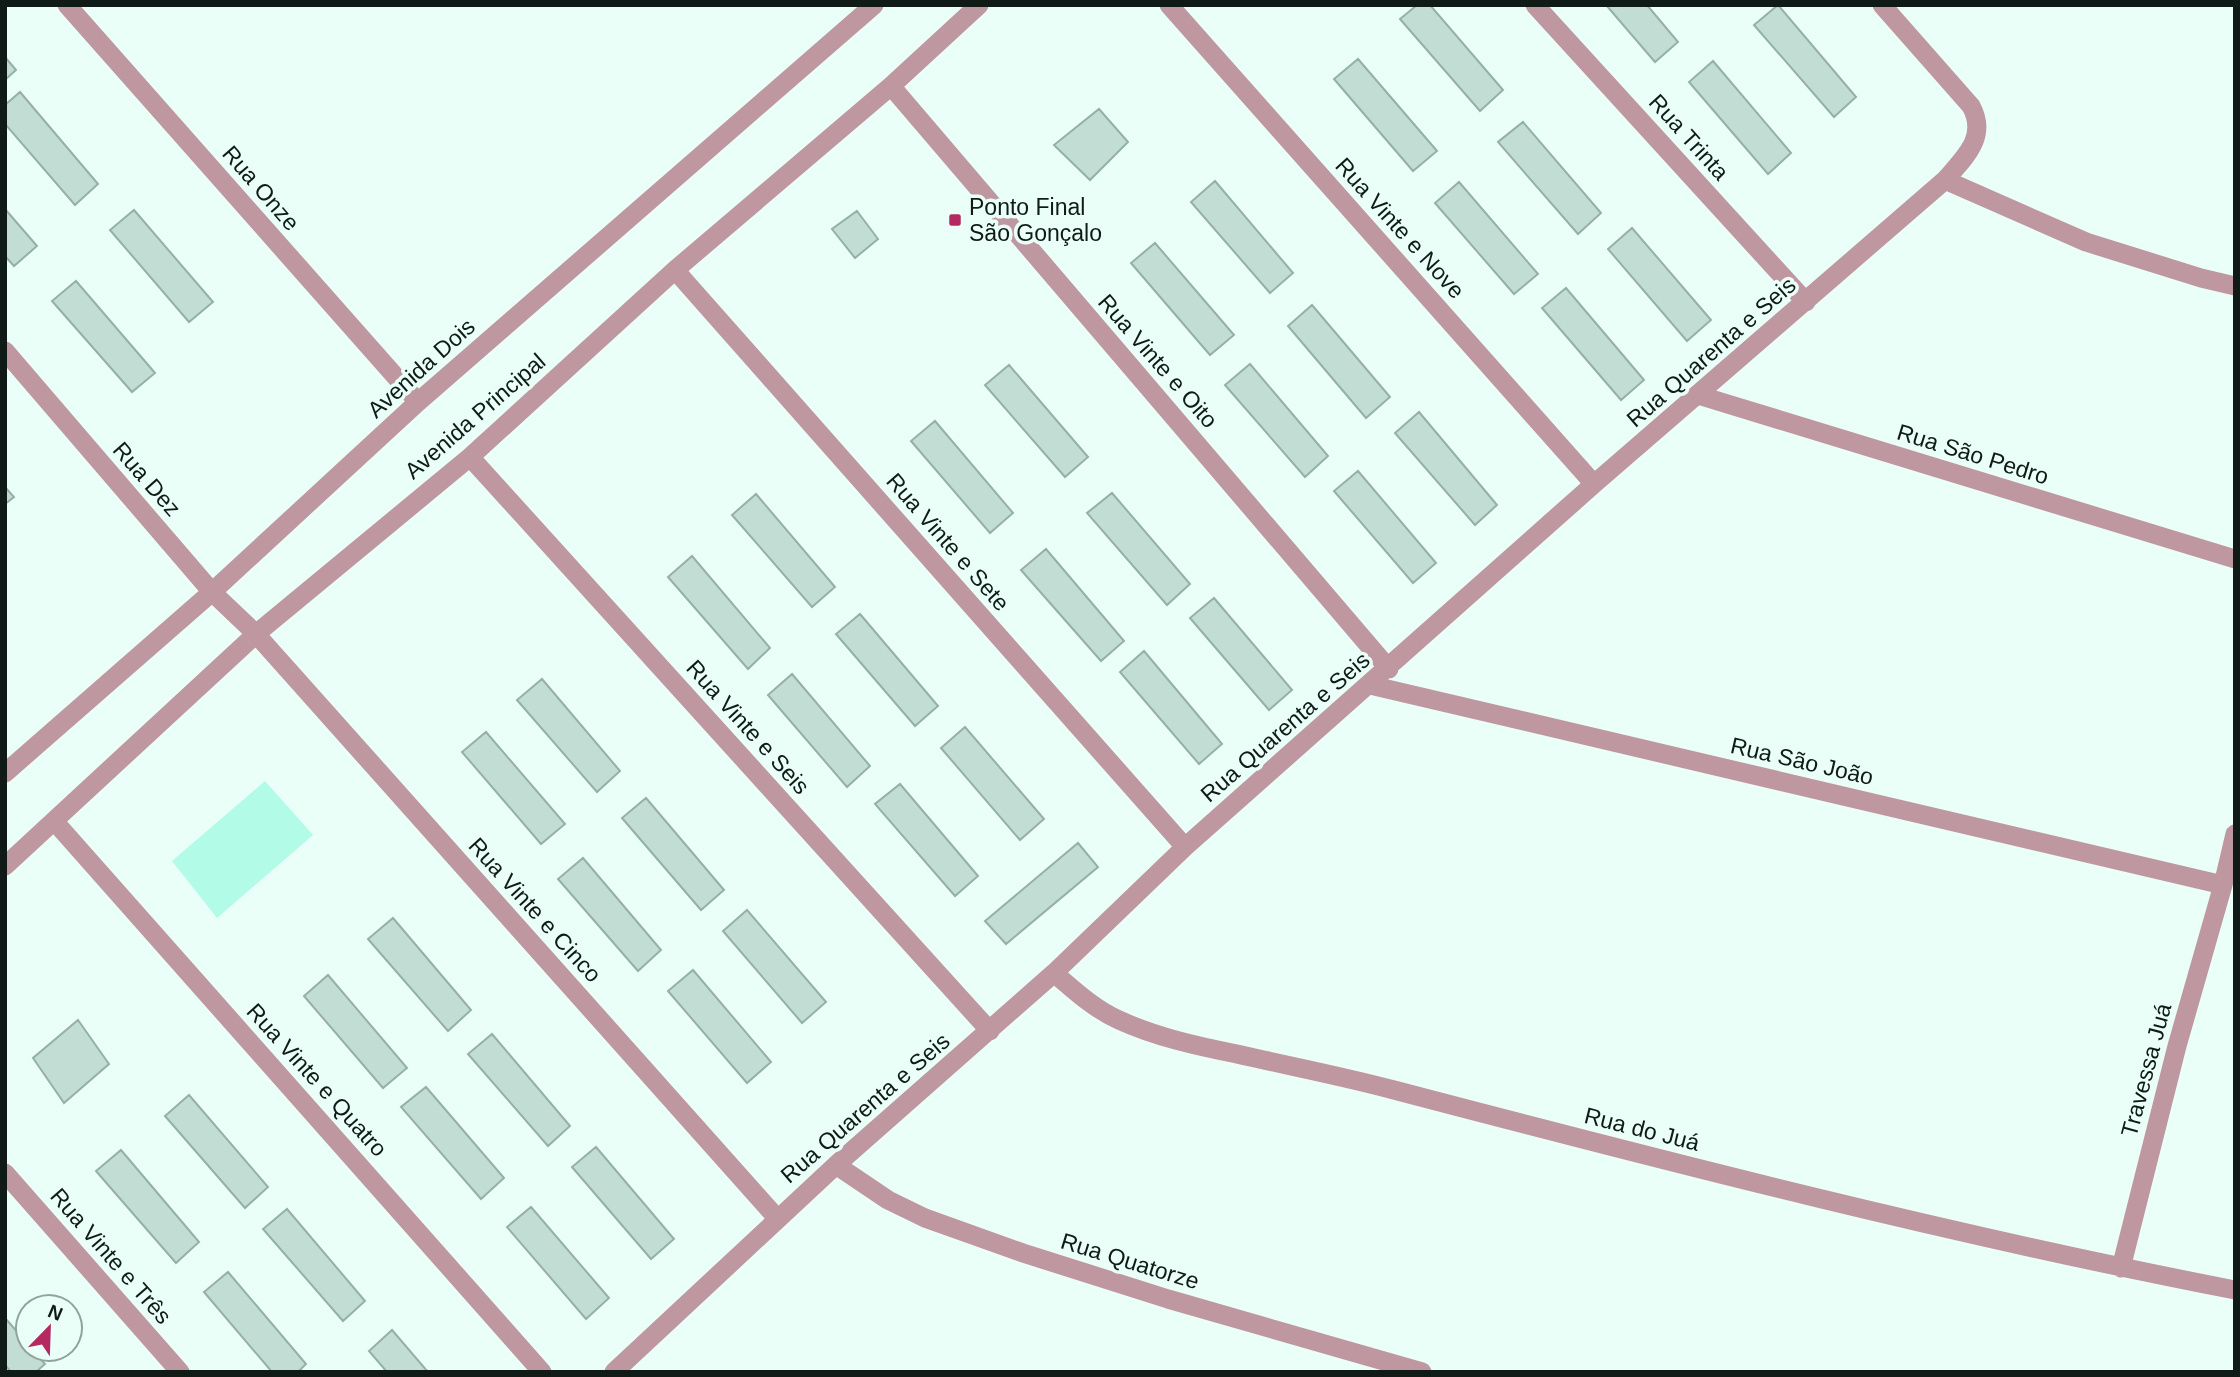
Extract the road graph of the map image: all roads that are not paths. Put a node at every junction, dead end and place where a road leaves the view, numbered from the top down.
1 (67, 5) edge
2 (874, 5) edge
3 (978, 5) edge
4 (1169, 5) edge
5 (1535, 5) edge
6 (1882, 5) edge
7 (891, 86) junction
8 (1945, 180) junction
9 (675, 270) junction
10 (2235, 286) edge
11 (1806, 302) junction
12 (5, 351) edge
13 (1698, 395) junction
14 (418, 402) junction
15 (470, 457) junction
16 (1594, 484) junction
17 (2235, 559) edge
18 (212, 592) junction
19 (256, 634) junction
20 (1389, 669) junction
21 (1370, 685) junction
22 (8, 766) edge
23 (55, 822) junction
24 (2235, 834) edge
25 (1185, 847) junction
26 (5, 866) edge
27 (2223, 885) junction
28 (1054, 973) junction
29 (990, 1031) junction
30 (836, 1165) junction
31 (5, 1173) edge
32 (778, 1219) junction
33 (2121, 1268) junction
34 (2235, 1290) edge
35 (618, 1371) edge
36 (180, 1372) edge
37 (542, 1372) edge
38 (1422, 1372) edge

1 - 14 street, Rua Onze
2 - 14 street, Avenida Dois
3 - 7 street, Avenida Principal
4 - 16 street, Rua Vinte e Nove
5 - 11 street, Rua Trinta
6 - 8 street, Rua Quarenta e Seis
7 - 9 street, Avenida Principal
7 - 20 street, Rua Vinte e Oito
8 - 10 street
8 - 11 street, Rua Quarenta e Seis
9 - 15 street, Avenida Principal
9 - 25 street, Rua Vinte e Sete
11 - 13 street, Rua Quarenta e Seis
12 - 18 street, Rua Dez
13 - 16 street, Rua Quarenta e Seis
13 - 17 street, Rua São Pedro
14 - 18 street, Avenida Dois
15 - 19 street, Avenida Principal
15 - 29 street, Rua Vinte e Seis
16 - 20 street, Rua Quarenta e Seis
18 - 19 street, Rua Dez
18 - 22 street, Avenida Dois
19 - 23 street, Avenida Principal
19 - 32 street, Rua Vinte e Cinco
20 - 21 street, Rua Quarenta e Seis
21 - 25 street, Rua Quarenta e Seis
21 - 27 street, Rua São João
23 - 26 street, Avenida Principal
23 - 37 street, Rua Vinte e Quatro
24 - 27 street, Travessa Juá
25 - 28 street, Rua Quarenta e Seis
27 - 33 street, Travessa Juá
28 - 29 street, Rua Quarenta e Seis
28 - 33 street, Rua do Juá
29 - 30 street, Rua Quarenta e Seis
30 - 32 street, Rua Quarenta e Seis
30 - 38 street, Rua Quatorze
31 - 36 street, Rua Vinte e Três
32 - 35 street, Rua Quarenta e Seis
33 - 34 street, Rua do Juá

